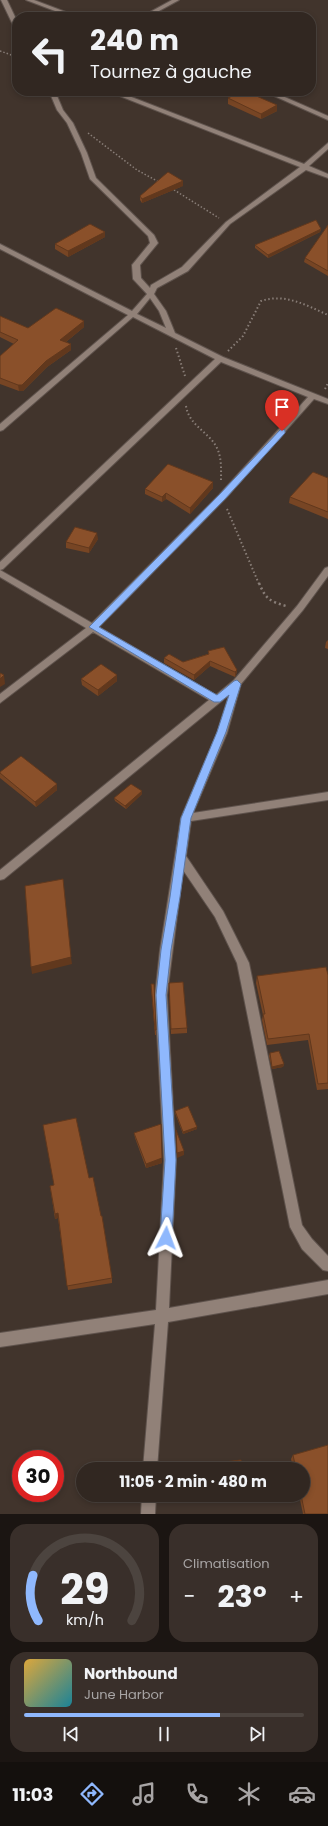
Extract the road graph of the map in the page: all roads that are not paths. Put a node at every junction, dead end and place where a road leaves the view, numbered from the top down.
1 (4, 0) edge
2 (29, 0) edge
3 (176, 0) edge
4 (62, 12) edge
5 (153, 12) edge
6 (12, 17) edge
7 (54, 96) edge
8 (123, 96) edge
9 (277, 96) edge
10 (328, 118) edge
11 (328, 146) edge
12 (305, 167) junction
13 (328, 176) edge
14 (0, 246) edge
15 (152, 292) junction
16 (133, 314) junction
17 (172, 335) junction
18 (220, 359) junction
19 (313, 396) junction
20 (328, 402) edge
21 (0, 428) edge
22 (0, 567) edge
23 (328, 570) edge
24 (0, 574) edge
25 (93, 627) junction
26 (237, 684) junction
27 (0, 699) edge
28 (217, 700) junction
29 (328, 796) edge
30 (186, 818) junction
31 (181, 858) junction
32 (0, 876) edge
33 (328, 1265) edge
34 (328, 1287) edge
35 (162, 1316) junction
36 (0, 1340) edge
37 (151, 1462) edge
38 (149, 1502) edge
39 (148, 1514) edge

1 - 6 street
2 - 4 street
3 - 5 street
7 - 15 street
8 - 12 street
9 - 10 street
11 - 12 street
12 - 13 street
12 - 15 street
14 - 16 street
15 - 16 street
15 - 17 street
16 - 17 street
16 - 21 street
17 - 18 street
18 - 19 street
18 - 22 street
19 - 20 street
19 - 25 street
23 - 26 street
24 - 25 street
25 - 27 street
25 - 28 street
26 - 28 street
26 - 30 street
28 - 32 street
29 - 30 street
30 - 31 street
31 - 33 street
31 - 35 street
34 - 35 street
35 - 36 street
35 - 37 street
38 - 39 street

